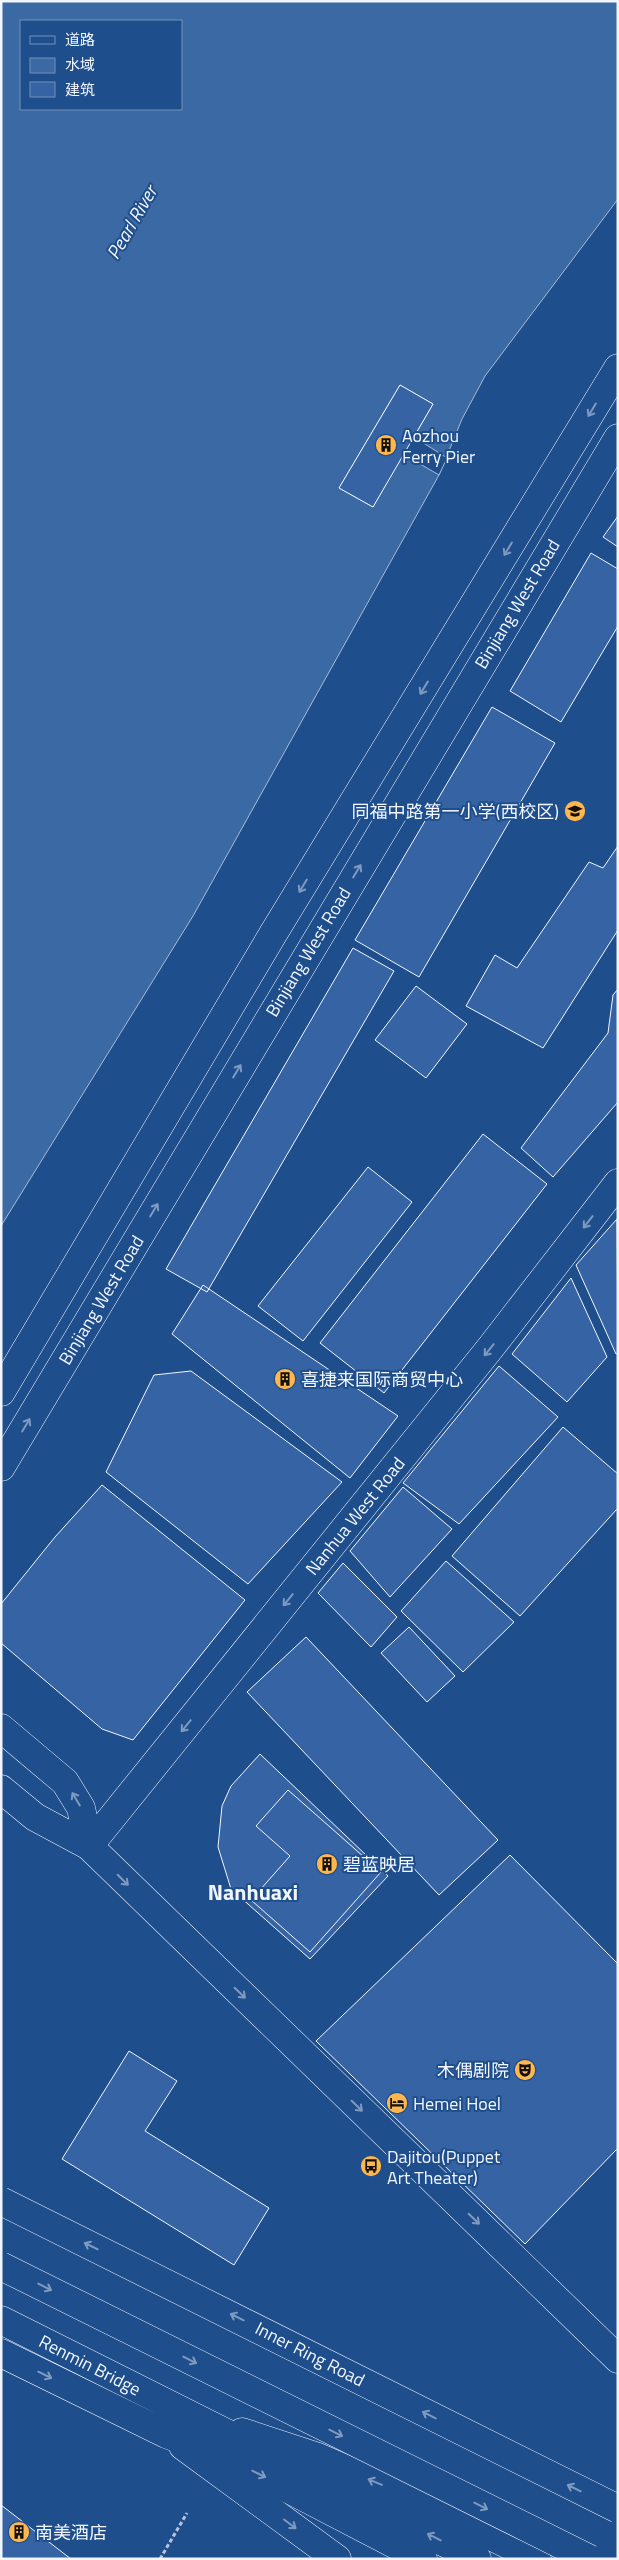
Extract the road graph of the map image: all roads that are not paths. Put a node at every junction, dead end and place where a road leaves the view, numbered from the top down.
1 (618, 368) edge
2 (618, 438) edge
3 (618, 1183) edge
4 (1, 1392) edge
5 (1, 1467) edge
6 (1, 1728) edge
7 (1, 1789) edge
8 (89, 1846) junction
9 (1, 2201) edge
10 (1, 2266) edge
11 (1, 2320) edge
12 (1, 2353) edge
13 (618, 2359) edge
14 (172, 2422) junction
15 (618, 2509) edge
16 (338, 2559) edge
17 (423, 2559) edge
18 (477, 2559) edge
19 (536, 2559) edge
20 (590, 2559) edge

1 -> 4 main road, Binjiang West Road
5 -> 2 main road, Binjiang West Road
3 -> 8 main road, Nanhua West Road
8 -> 6 main road
7 - 8 main road
8 -> 13 main road
15 -> 9 main road, Inner Ring Road, bridge
10 -> 20 main road, bridge
11 - 14 main road, Renmin Bridge
12 -> 14 main road, Renmin Bridge
14 -> 16 main road
14 -> 17 main road
18 -> 14 main road
19 -> 14 main road

